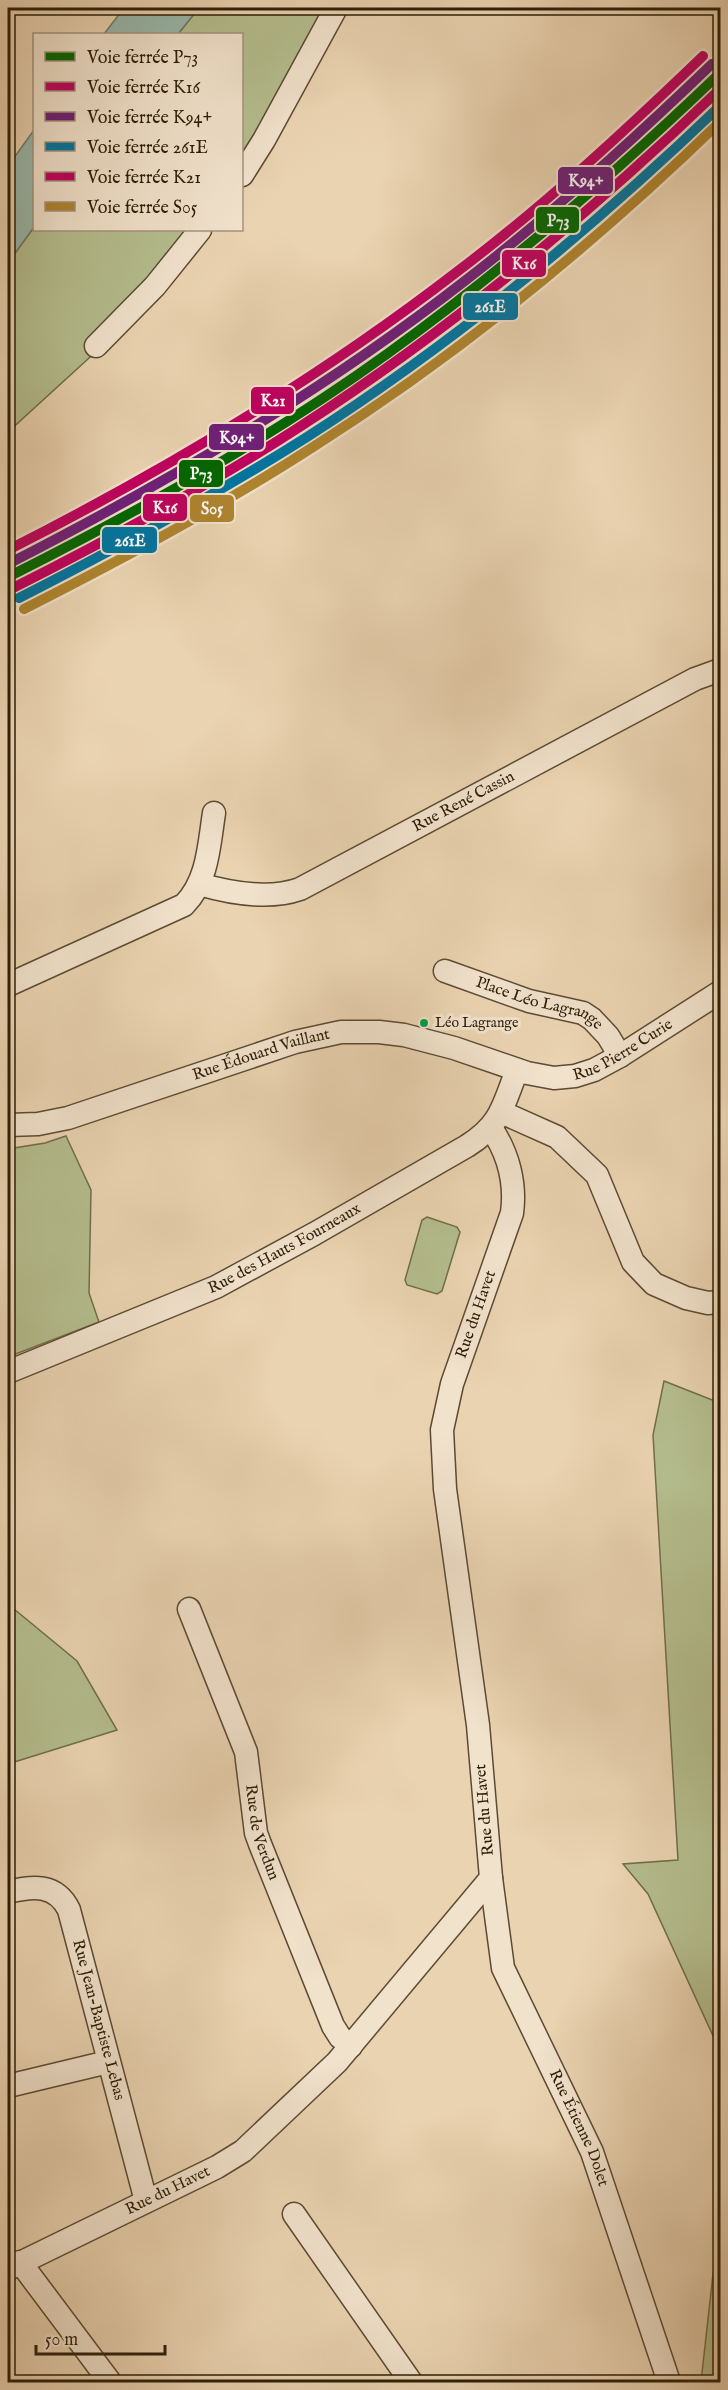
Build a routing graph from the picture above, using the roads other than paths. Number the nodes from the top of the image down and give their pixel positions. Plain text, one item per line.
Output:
1 (336, 8) edge
2 (243, 173) edge
3 (199, 231) edge
4 (96, 346) dead end
5 (720, 670) edge
6 (214, 813) dead end
7 (199, 884) junction
8 (445, 970) dead end
9 (8, 985) edge
10 (720, 992) edge
11 (620, 1056) junction
12 (517, 1070) junction
13 (496, 1120) junction
14 (8, 1125) edge
15 (720, 1302) edge
16 (8, 1372) edge
17 (189, 1609) dead end
18 (491, 1878) junction
19 (8, 1892) edge
20 (351, 2046) junction
21 (108, 2062) junction
22 (8, 2086) edge
23 (146, 2201) junction
24 (294, 2214) dead end
25 (14, 2266) edge
26 (110, 2382) edge
27 (411, 2382) edge
28 (669, 2382) edge

1 - 2 street
3 - 4 street
5 - 7 street, Rue René Cassin
6 - 7 street
7 - 9 street
8 - 11 street, Place Léo Lagrange
10 - 11 street, Rue Pierre Curie
11 - 12 street, Rue Pierre Curie
12 - 13 street
12 - 14 street, Rue Édouard Vaillant
13 - 15 street
13 - 16 street, Rue des Hauts Fourneaux
13 - 18 street, Rue du Havet
17 - 20 street, Rue de Verdun
18 - 20 street, Rue du Havet
18 - 28 street, Rue Étienne Dolet
19 - 21 street, Rue Jean-Baptiste Lebas
20 - 23 street, Rue du Havet
21 - 22 street
21 - 23 street, Rue Jean-Baptiste Lebas
23 - 25 street, Rue du Havet
24 - 27 street
25 - 26 street

